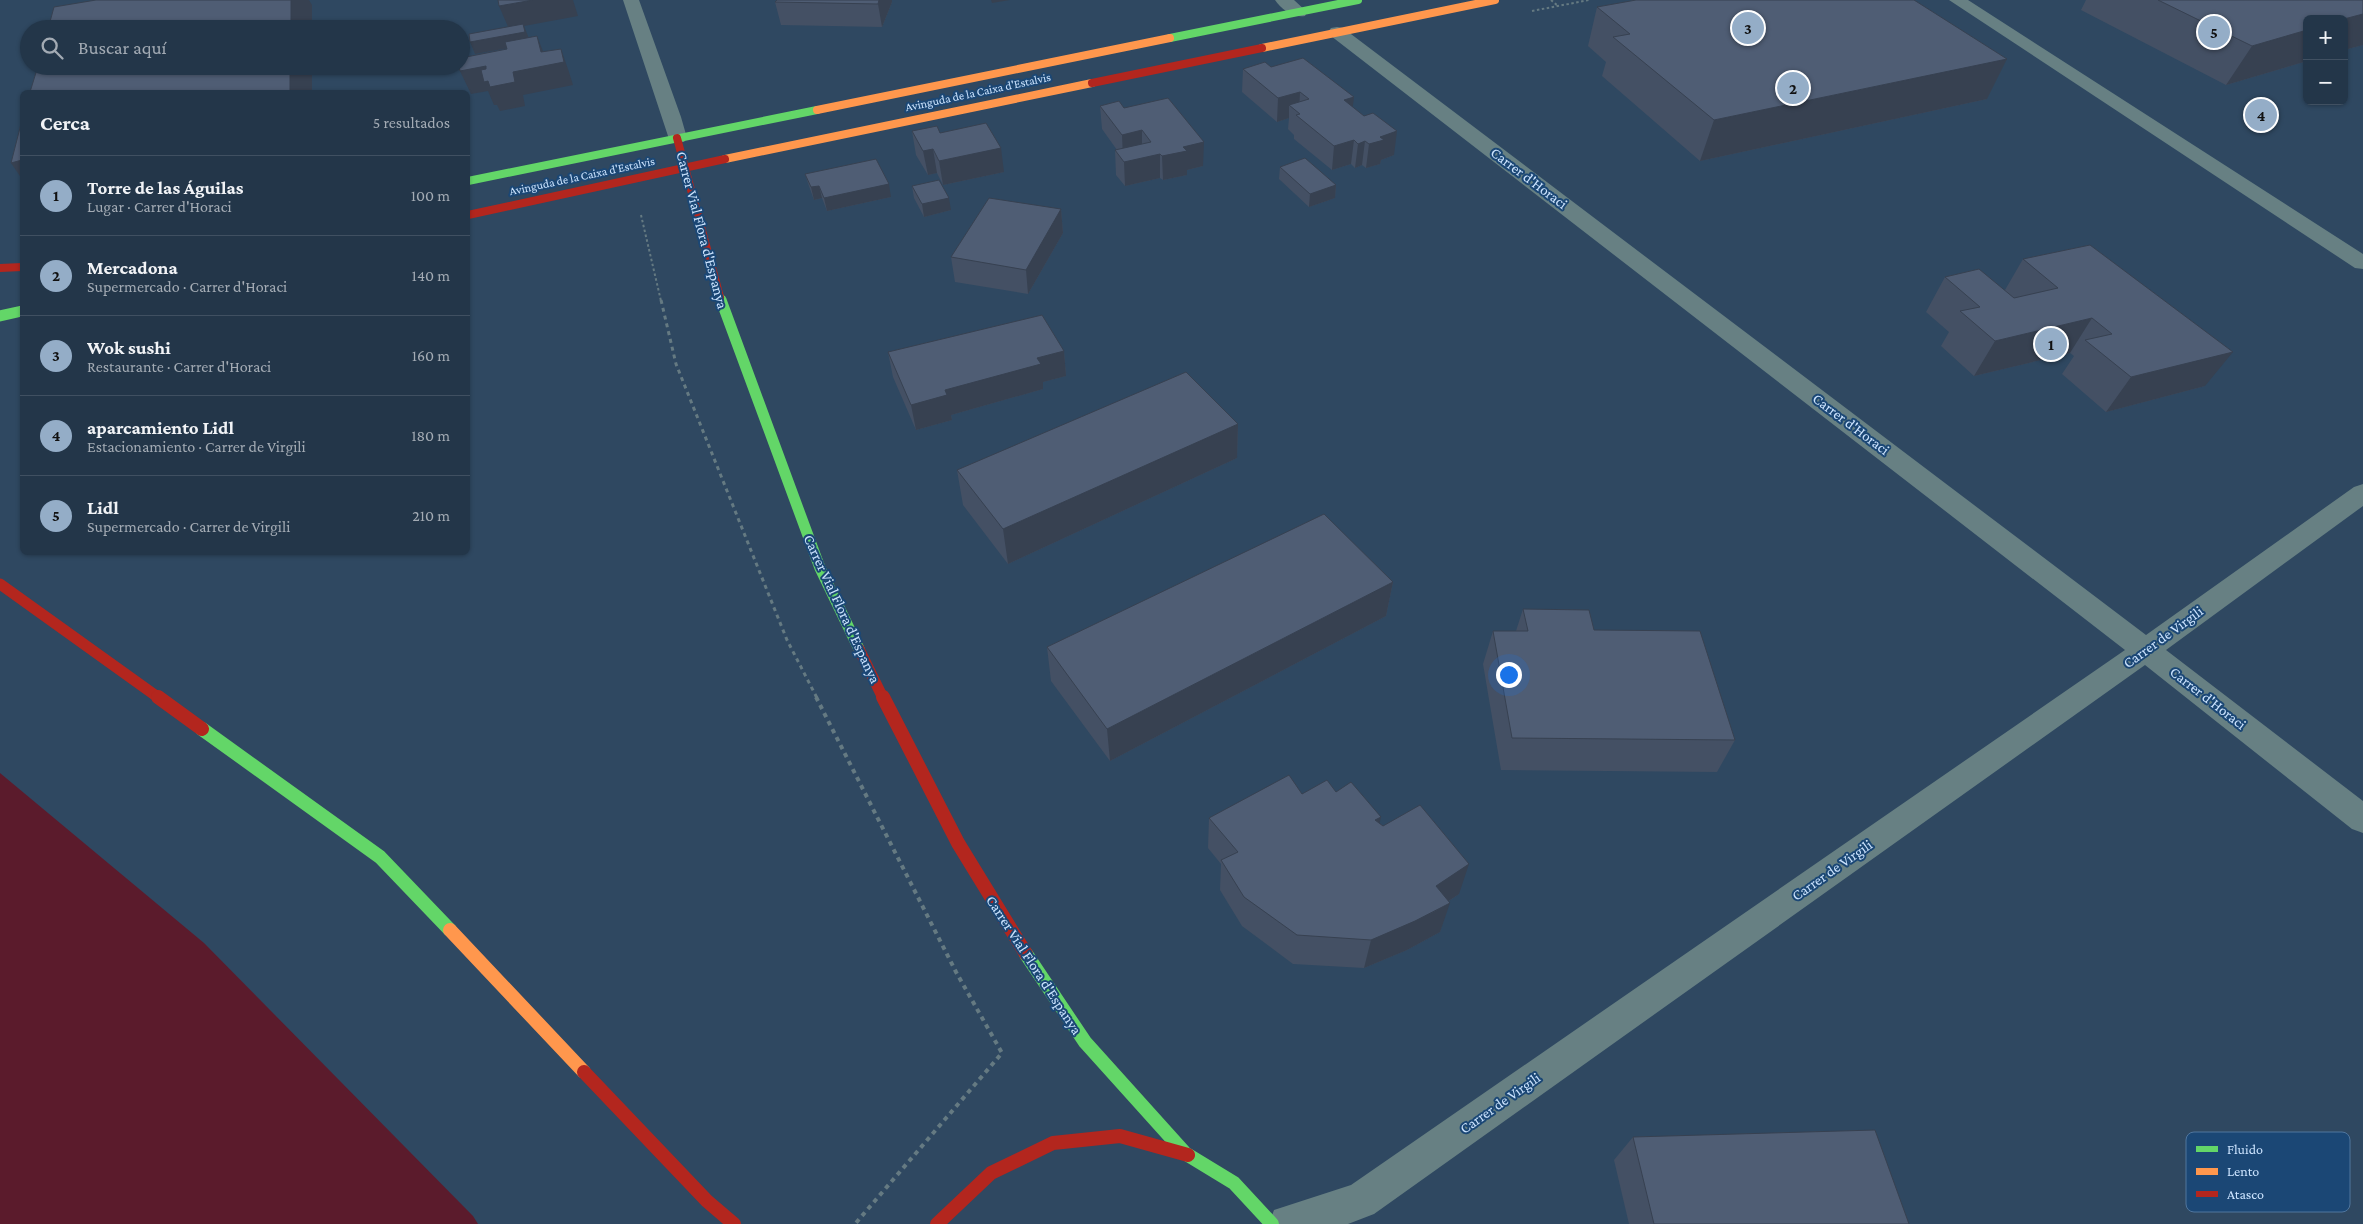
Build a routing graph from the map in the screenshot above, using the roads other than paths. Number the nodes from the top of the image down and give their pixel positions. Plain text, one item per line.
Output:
1 (631, 0) edge
2 (1283, 0) edge
3 (1358, 0) edge
4 (1495, 0) edge
5 (1957, 0) edge
6 (1299, 12) junction
7 (1337, 32) junction
8 (677, 138) junction
9 (684, 167) junction
10 (470, 181) edge
11 (470, 215) edge
12 (2363, 263) edge
13 (20, 267) edge
14 (0, 268) edge
15 (20, 311) edge
16 (0, 316) edge
17 (2363, 493) edge
18 (0, 584) edge
19 (2146, 650) junction
20 (2363, 819) edge
21 (1184, 1152) junction
22 (734, 1224) edge
23 (937, 1224) edge
24 (1272, 1224) edge
25 (1288, 1224) edge

1 - 8 street, Carrer Vial Flora d'Espanya
2 - 6 street
3 - 6 main road, Avinguda de la Caixa d'Estalvis
4 - 7 main road, Avinguda de la Caixa d'Estalvis
5 - 12 street
6 - 8 main road, Avinguda de la Caixa d'Estalvis
7 - 9 main road, Avinguda de la Caixa d'Estalvis
7 - 19 street, Carrer d'Horaci
8 - 9 main road, Carrer Vial Flora d'Espanya
8 - 10 main road, Avinguda de la Caixa d'Estalvis
9 - 11 main road, Avinguda de la Caixa d'Estalvis
9 - 21 main road, Carrer Vial Flora d'Espanya
13 - 14 main road
15 - 16 main road
17 - 19 street, Carrer de Virgili
18 - 22 main road
19 - 20 street, Carrer d'Horaci
19 - 25 street, Carrer de Virgili
21 - 23 main road
21 - 24 main road

